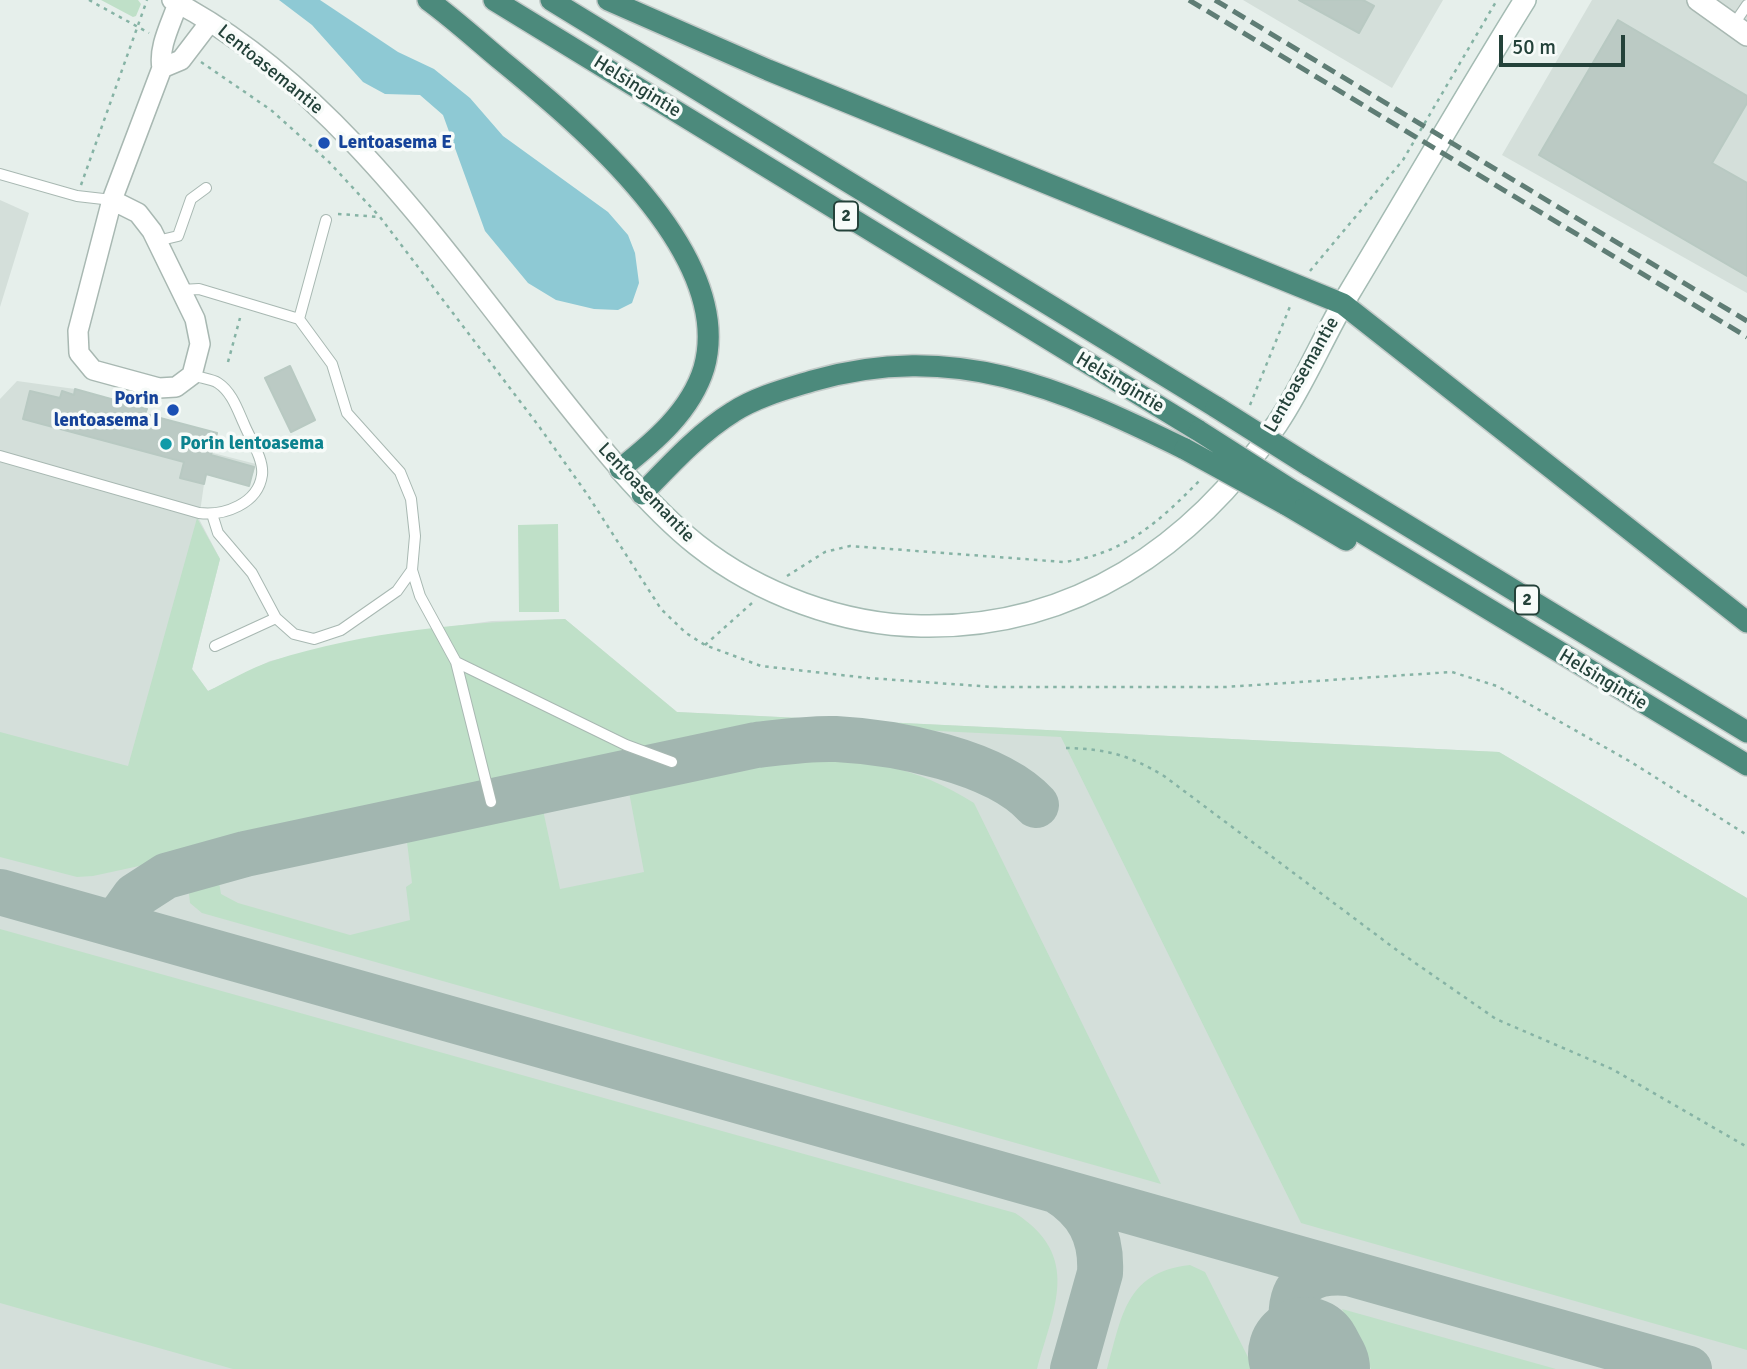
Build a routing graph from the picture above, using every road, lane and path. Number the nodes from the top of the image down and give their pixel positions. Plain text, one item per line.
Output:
1 (89, 0) edge
2 (147, 0) edge
3 (428, 0) edge
4 (494, 0) edge
5 (551, 0) edge
6 (608, 0) edge
7 (1497, 0) edge
8 (1525, 0) edge
9 (1698, 0) edge
10 (175, 2) edge
11 (1744, 17) edge
12 (211, 22) junction
13 (137, 27) junction
14 (165, 41) junction
15 (186, 54) junction
16 (162, 68) junction
17 (1403, 160) dead end
18 (0, 174) edge
19 (206, 188) dead end
20 (77, 196) junction
21 (113, 200) junction
22 (380, 217) junction
23 (326, 220) joint
24 (157, 241) junction
25 (181, 290) junction
26 (1343, 304) junction
27 (240, 318) dead end
28 (299, 319) junction
29 (228, 362) dead end
30 (192, 375) junction
31 (0, 456) edge
32 (620, 469) junction
33 (642, 494) junction
34 (1289, 498) junction
35 (212, 514) junction
36 (412, 570) junction
37 (758, 598) dead end
38 (276, 618) junction
39 (1747, 622) edge
40 (705, 645) junction
41 (215, 646) dead end
42 (456, 662) junction
43 (1747, 732) edge
44 (1066, 748) dead end
45 (672, 762) dead end
46 (1747, 765) edge
47 (491, 802) dead end
48 (1747, 835) edge
49 (1747, 1147) edge

1 - 13 path
2 - 13 path
3 - 32 highway
4 - 34 highway, Helsingintie / 2, bridge
5 - 43 highway, Helsingintie / 2, bridge
6 - 26 highway
7 - 17 path
8 - 26 main road, Lentoasemantie
9 - 11 main road
10 - 12 street, Lentoasemantie
10 - 14 street
12 - 15 street
12 - 32 street, Lentoasemantie
13 - 14 path
13 - 20 path
14 - 16 street
15 - 16 street
15 - 22 path
16 - 21 street
18 - 20 lane
19 - 24 lane
20 - 21 lane
21 - 24 street
21 - 30 street
22 - 23 path
22 - 40 path
23 - 28 lane
24 - 25 street
25 - 28 lane
25 - 30 street
26 - 33 main road, Lentoasemantie
26 - 39 highway
27 - 29 path
28 - 36 lane
30 - 35 lane
31 - 35 lane
32 - 33 main road, Lentoasemantie
33 - 34 highway, bridge
34 - 46 highway, Helsingintie / 2
35 - 38 lane
36 - 38 lane
36 - 42 lane
37 - 40 path
38 - 41 lane
40 - 48 path
42 - 45 lane
42 - 47 lane
44 - 49 path

